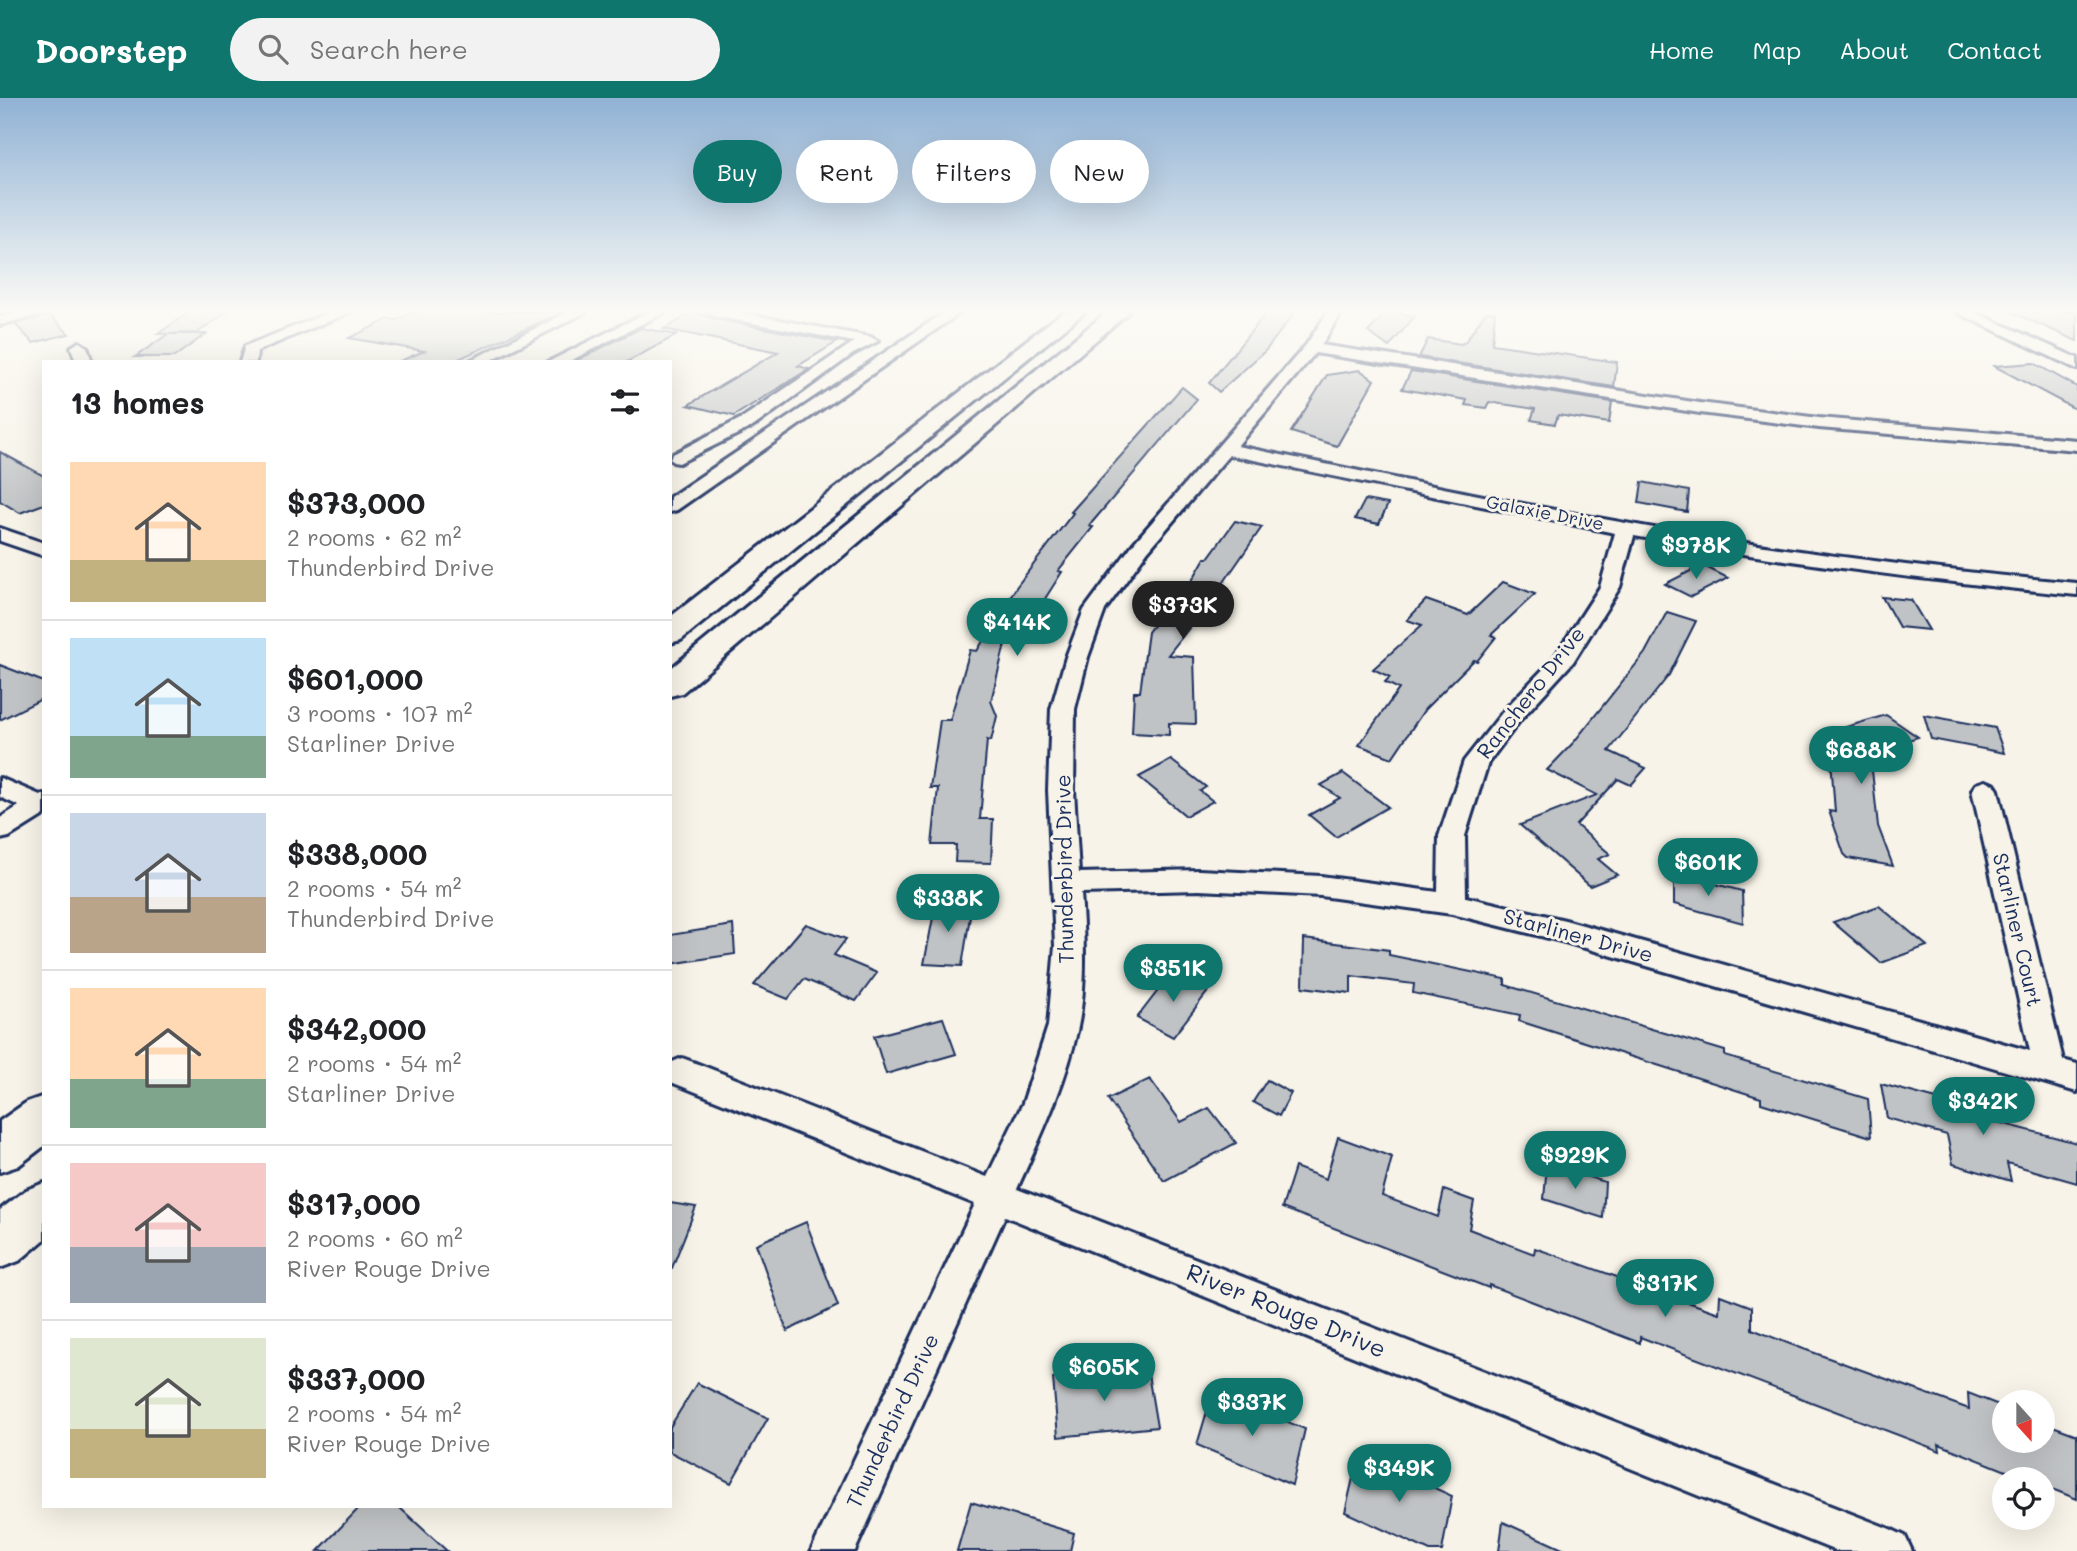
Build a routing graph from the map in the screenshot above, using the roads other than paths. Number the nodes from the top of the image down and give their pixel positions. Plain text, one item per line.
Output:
1 (807, 380) edge
2 (855, 380) edge
3 (989, 380) edge
4 (1038, 380) edge
5 (1283, 380) edge
6 (1517, 380) edge
7 (2077, 445) edge
8 (1223, 448) junction
9 (674, 457) edge
10 (722, 471) junction
11 (672, 505) edge
12 (1626, 529) junction
13 (0, 534) edge
14 (42, 549) edge
15 (2077, 589) edge
16 (672, 630) edge
17 (672, 684) edge
18 (0, 786) edge
19 (1985, 790) dead end
20 (42, 805) edge
21 (0, 830) edge
22 (1065, 883) junction
23 (1452, 904) junction
24 (681, 1072) dead end
25 (2063, 1075) edge
26 (42, 1118) edge
27 (0, 1150) edge
28 (996, 1196) junction
29 (42, 1209) edge
30 (0, 1243) edge
31 (833, 1551) edge
32 (1890, 1551) edge

1 - 9 street
2 - 10 street
3 - 16 highway
4 - 17 highway
5 - 8 street, Thunderbird Drive
6 - 7 street
8 - 12 street, Galaxie Drive
8 - 22 street, Thunderbird Drive
9 - 10 street
10 - 11 street
12 - 15 street, Galaxie Drive
12 - 23 street, Ranchero Drive
13 - 14 street
18 - 20 street
19 - 25 street, Starliner Court
20 - 21 street
22 - 23 street, Starliner Drive
22 - 28 street, Thunderbird Drive
23 - 25 street, Starliner Drive
24 - 28 street, River Rouge Drive
26 - 27 highway
28 - 31 street, Thunderbird Drive
28 - 32 street, River Rouge Drive
29 - 30 highway

